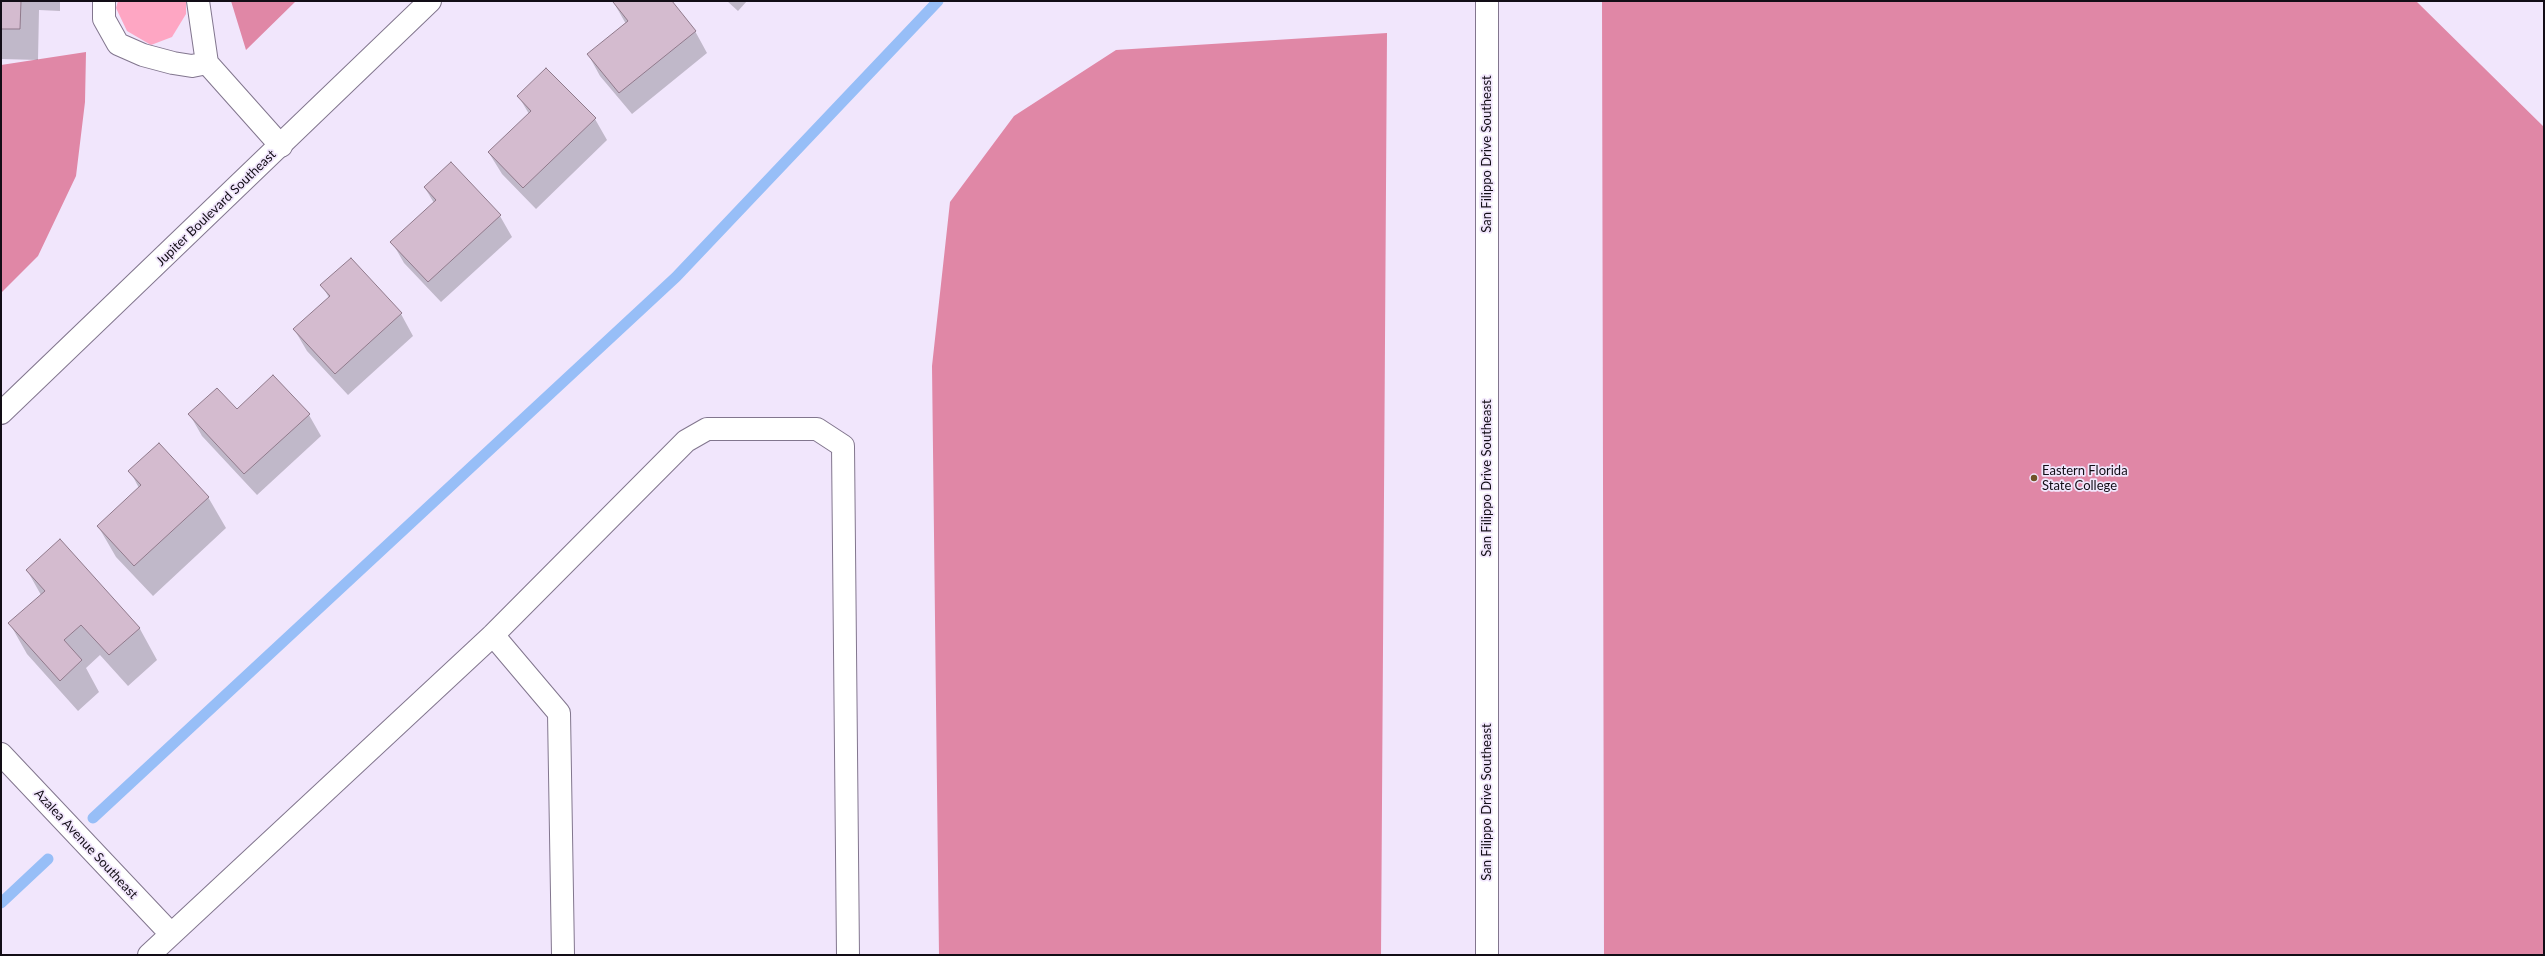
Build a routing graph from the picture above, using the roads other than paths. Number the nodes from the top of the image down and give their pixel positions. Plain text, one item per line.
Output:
1 (104, 1) edge
2 (198, 1) edge
3 (430, 1) edge
4 (1487, 1) edge
5 (207, 63) junction
6 (281, 146) junction
7 (1, 413) edge
8 (493, 635) junction
9 (1, 754) edge
10 (171, 934) junction
11 (150, 955) edge
12 (562, 955) edge
13 (848, 955) edge
14 (1487, 955) edge

1 - 5 street
2 - 5 street
3 - 6 street, Jupiter Boulevard Southeast
4 - 14 street, San Filippo Drive Southeast
5 - 6 street
6 - 7 street, Jupiter Boulevard Southeast
8 - 10 street
8 - 12 street
8 - 13 street
9 - 10 street, Azalea Avenue Southeast
10 - 11 street

